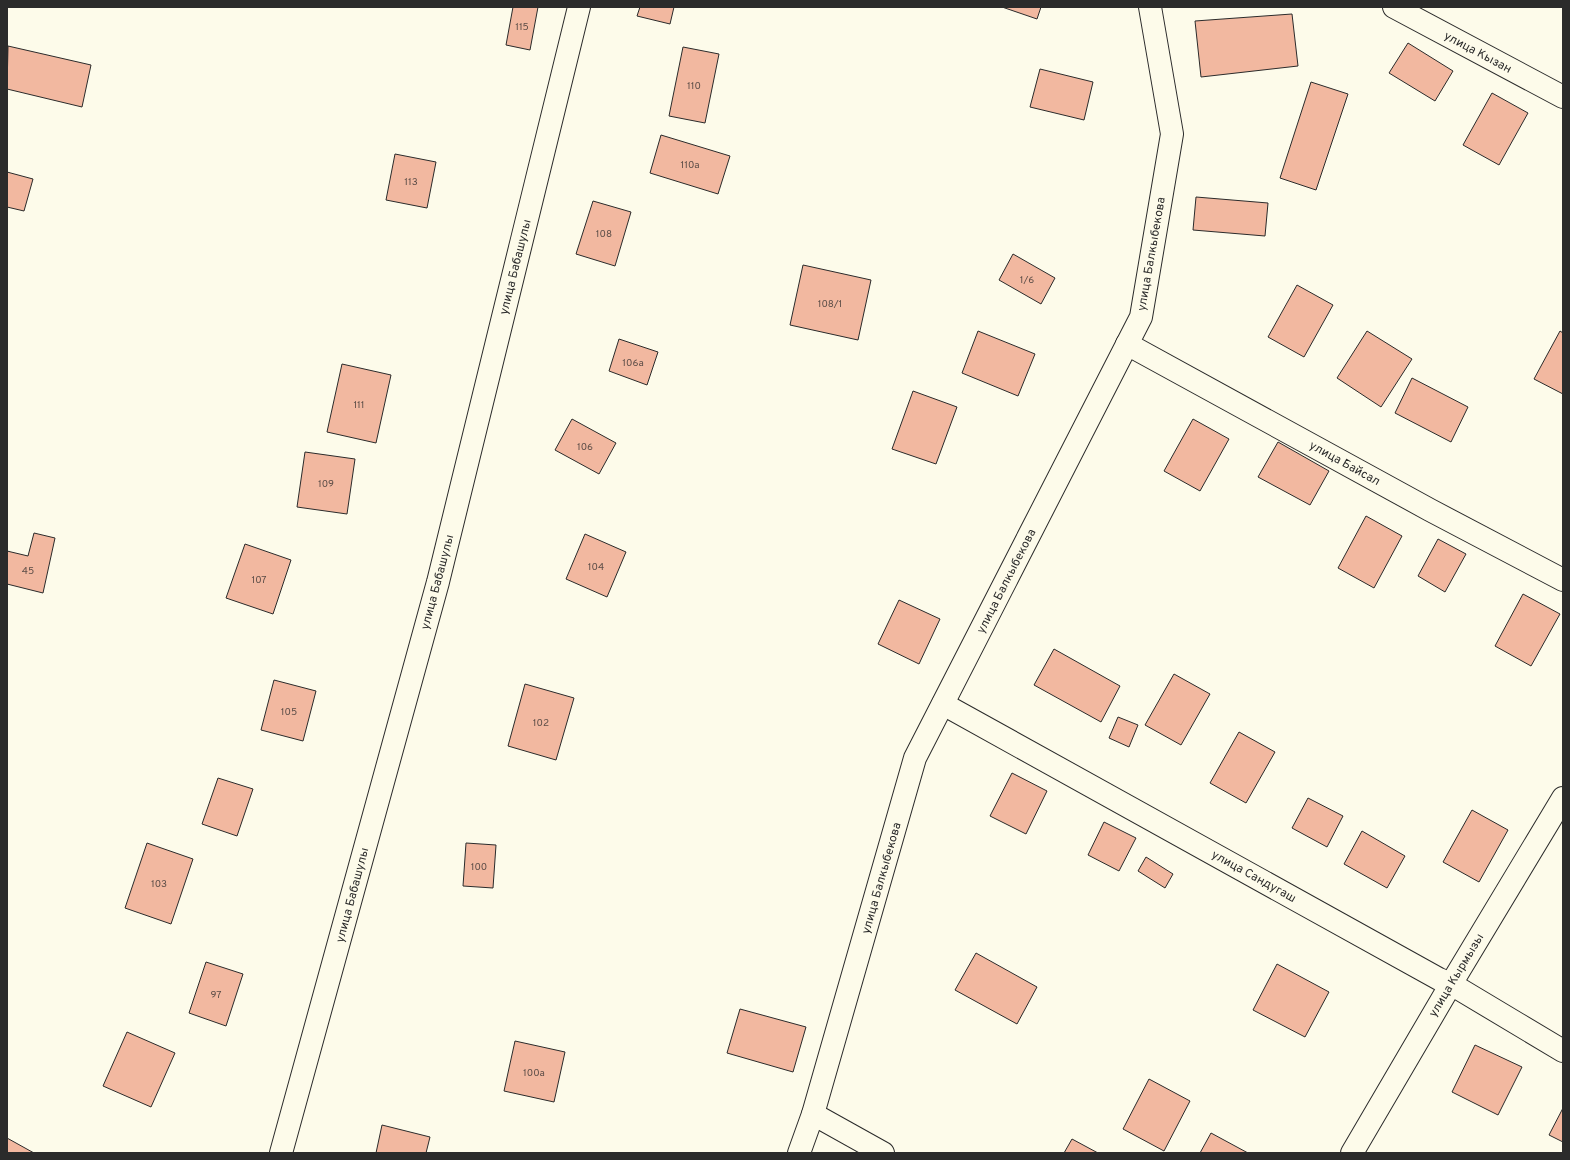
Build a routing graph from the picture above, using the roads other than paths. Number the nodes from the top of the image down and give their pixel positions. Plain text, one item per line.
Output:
1 (579, 7) edge
2 (1150, 7) edge
3 (1394, 7) edge
4 (1563, 97) edge
5 (1127, 344) junction
6 (1563, 580) edge
7 (943, 704) junction
8 (1563, 798) edge
9 (1451, 984) junction
10 (1563, 1051) edge
11 (813, 1114) junction
12 (281, 1153) edge
13 (799, 1153) edge
14 (883, 1153) edge
15 (1352, 1153) edge

1 - 12 street, улица Бабашулы
2 - 5 street, улица Балкыбекова
3 - 4 street, улица Кызан
5 - 6 street, улица Байсал
5 - 7 street, улица Балкыбекова
7 - 9 street, улица Сандугаш
7 - 11 street, улица Балкыбекова
8 - 9 street, улица Кырмызы
9 - 10 street, улица Сандугаш
9 - 15 street, улица Кырмызы
11 - 13 street, улица Балкыбекова
11 - 14 street

